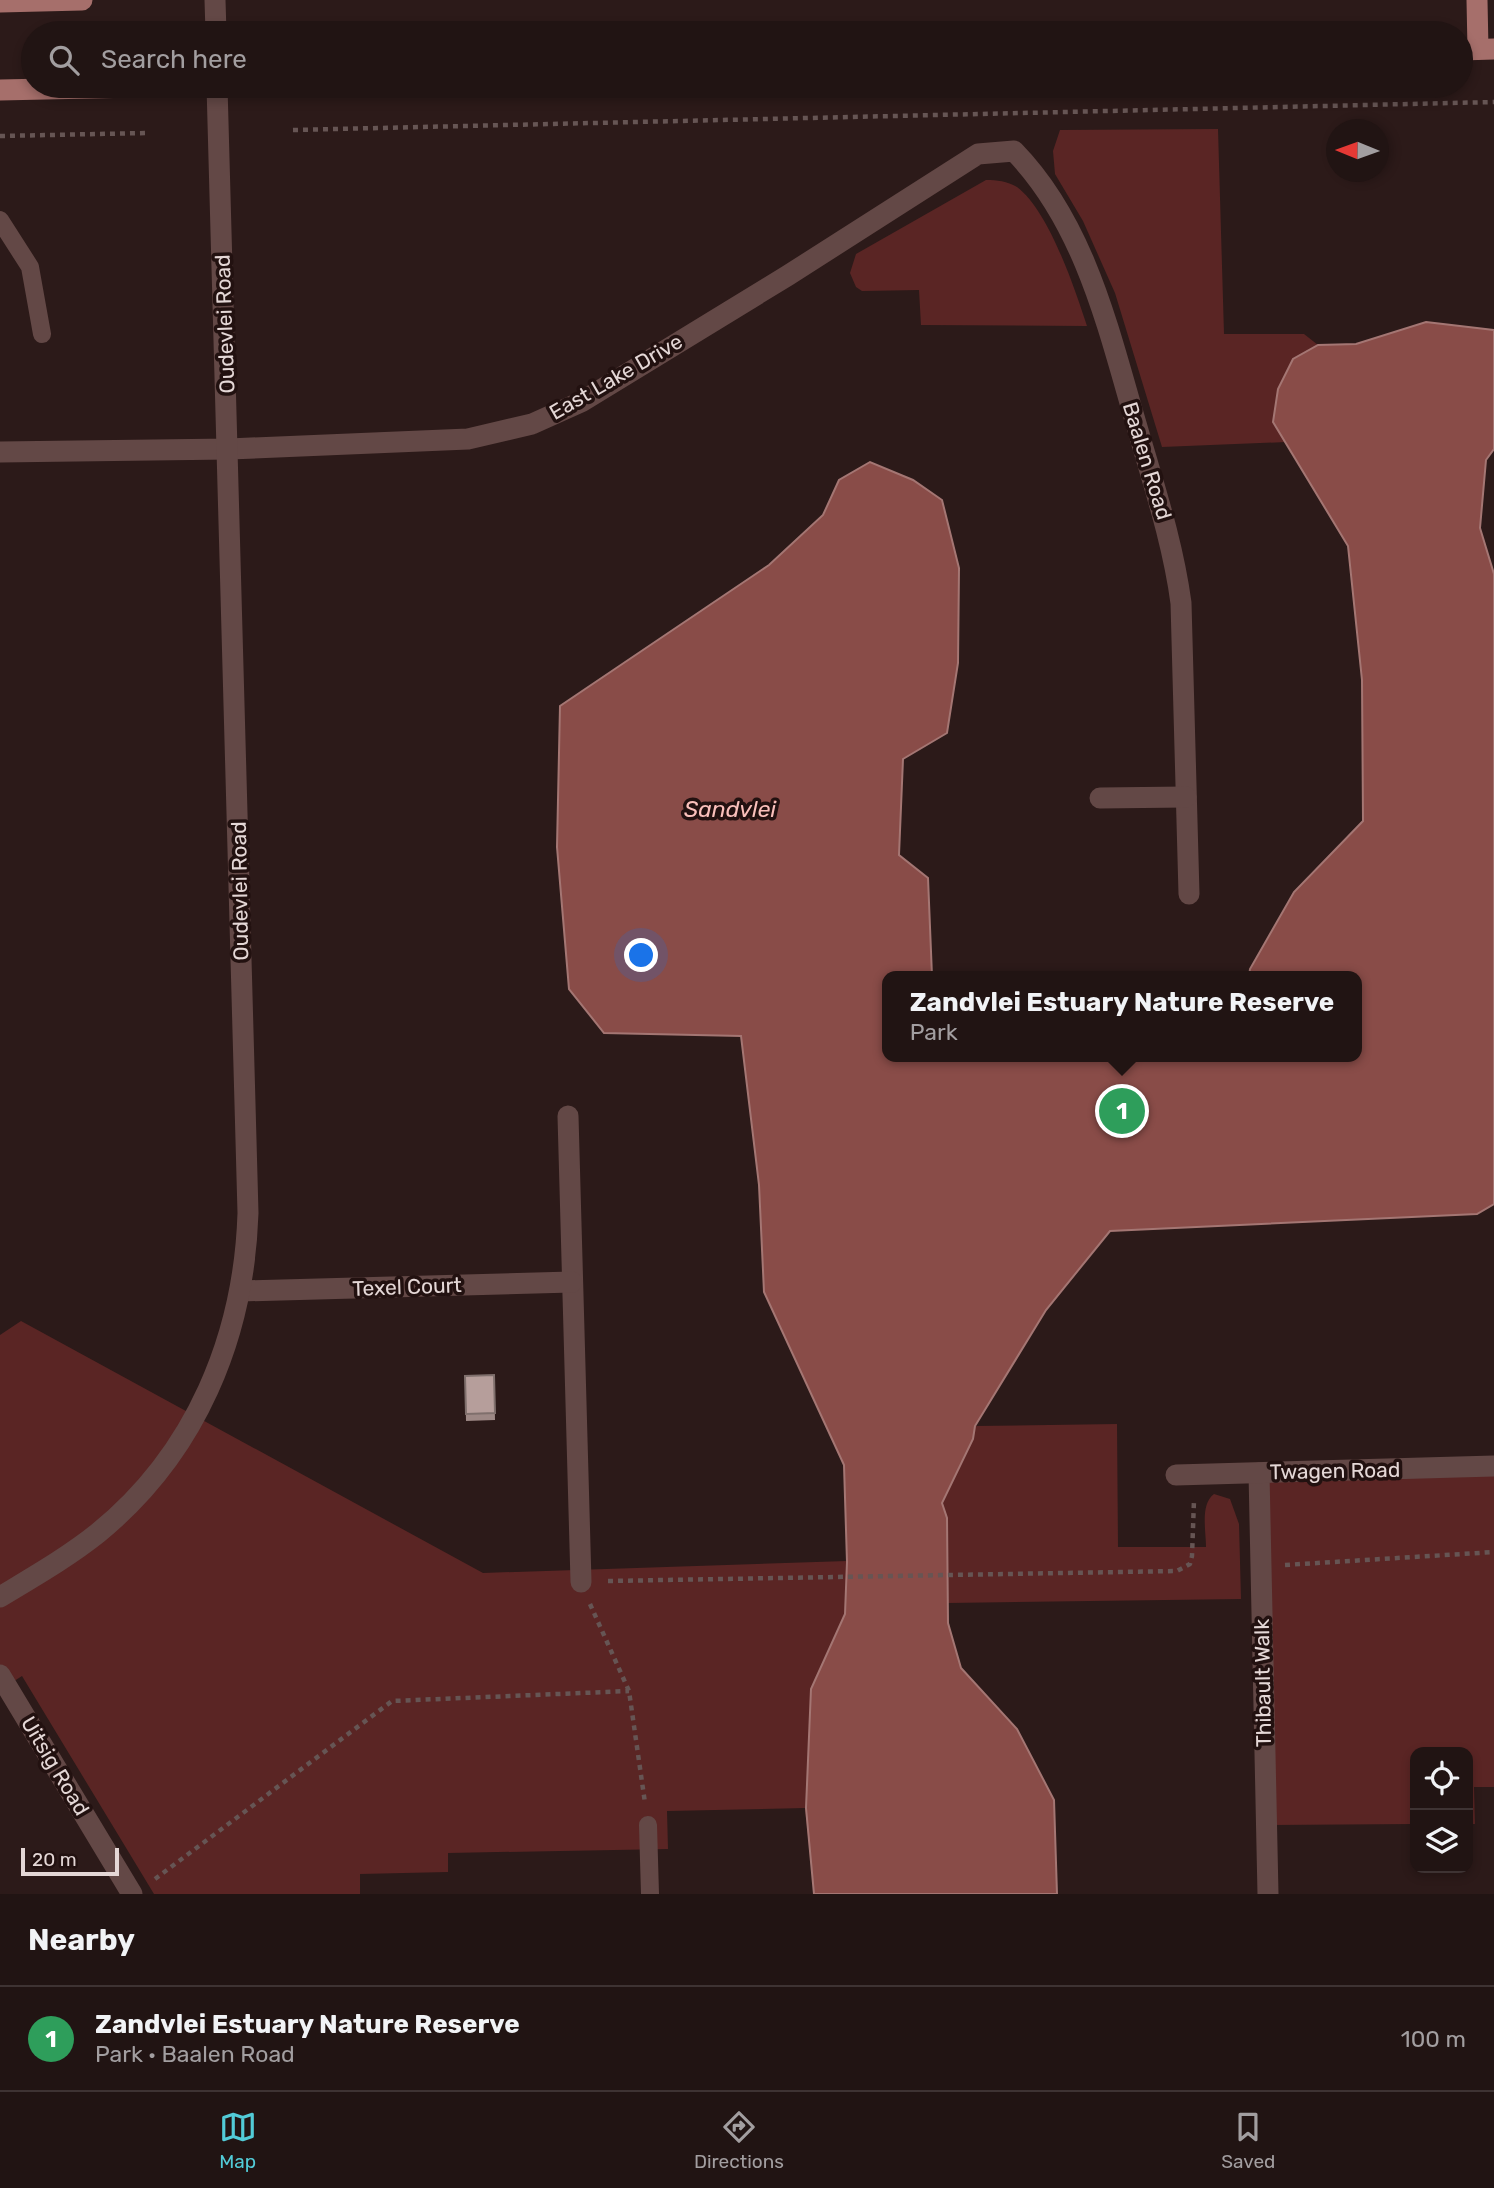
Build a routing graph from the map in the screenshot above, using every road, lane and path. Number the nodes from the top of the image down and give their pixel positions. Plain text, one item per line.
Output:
1 (82, 0) edge
2 (215, 0) edge
3 (1477, 0) edge
4 (0, 2) edge
5 (216, 21) edge
6 (1478, 49) edge
7 (0, 90) edge
8 (21, 90) edge
9 (217, 98) edge
10 (1494, 102) edge
11 (293, 130) dead end
12 (146, 133) dead end
13 (0, 136) edge
14 (1014, 151) joint
15 (0, 220) edge
16 (42, 334) dead end
17 (229, 449) junction
18 (0, 452) edge
19 (1186, 797) junction
20 (1100, 798) dead end
21 (1189, 894) dead end
22 (568, 1116) dead end
23 (572, 1282) junction
24 (242, 1291) junction
25 (1494, 1466) edge
26 (1259, 1473) junction
27 (1185, 1475) joint
28 (1494, 1552) edge
29 (1261, 1566) junction
30 (581, 1582) junction
31 (0, 1597) edge
32 (0, 1675) edge
33 (629, 1692) junction
34 (648, 1825) joint
35 (139, 1890) edge
36 (649, 1894) edge
37 (1268, 1894) edge

1 - 4 main road
2 - 5 street
3 - 6 main road
7 - 8 main road
9 - 17 street, Oudevlei Road
10 - 11 path
12 - 13 path
14 - 17 street, East Lake Drive
14 - 19 street, Baalen Road
15 - 16 lane
17 - 18 street, East Lake Drive
17 - 24 street, Oudevlei Road
19 - 20 street
19 - 21 street, Baalen Road
22 - 23 street
23 - 24 street, Texel Court
23 - 30 street
24 - 31 street, Oudevlei Road
25 - 26 street, Twagen Road
26 - 27 street, Twagen Road
26 - 29 street, Thibault Walk
27 - 30 path
28 - 29 path
29 - 37 street, Thibault Walk
30 - 33 path
32 - 35 street, Uitsig Road
33 - 34 path
33 - 35 path
34 - 36 lane

